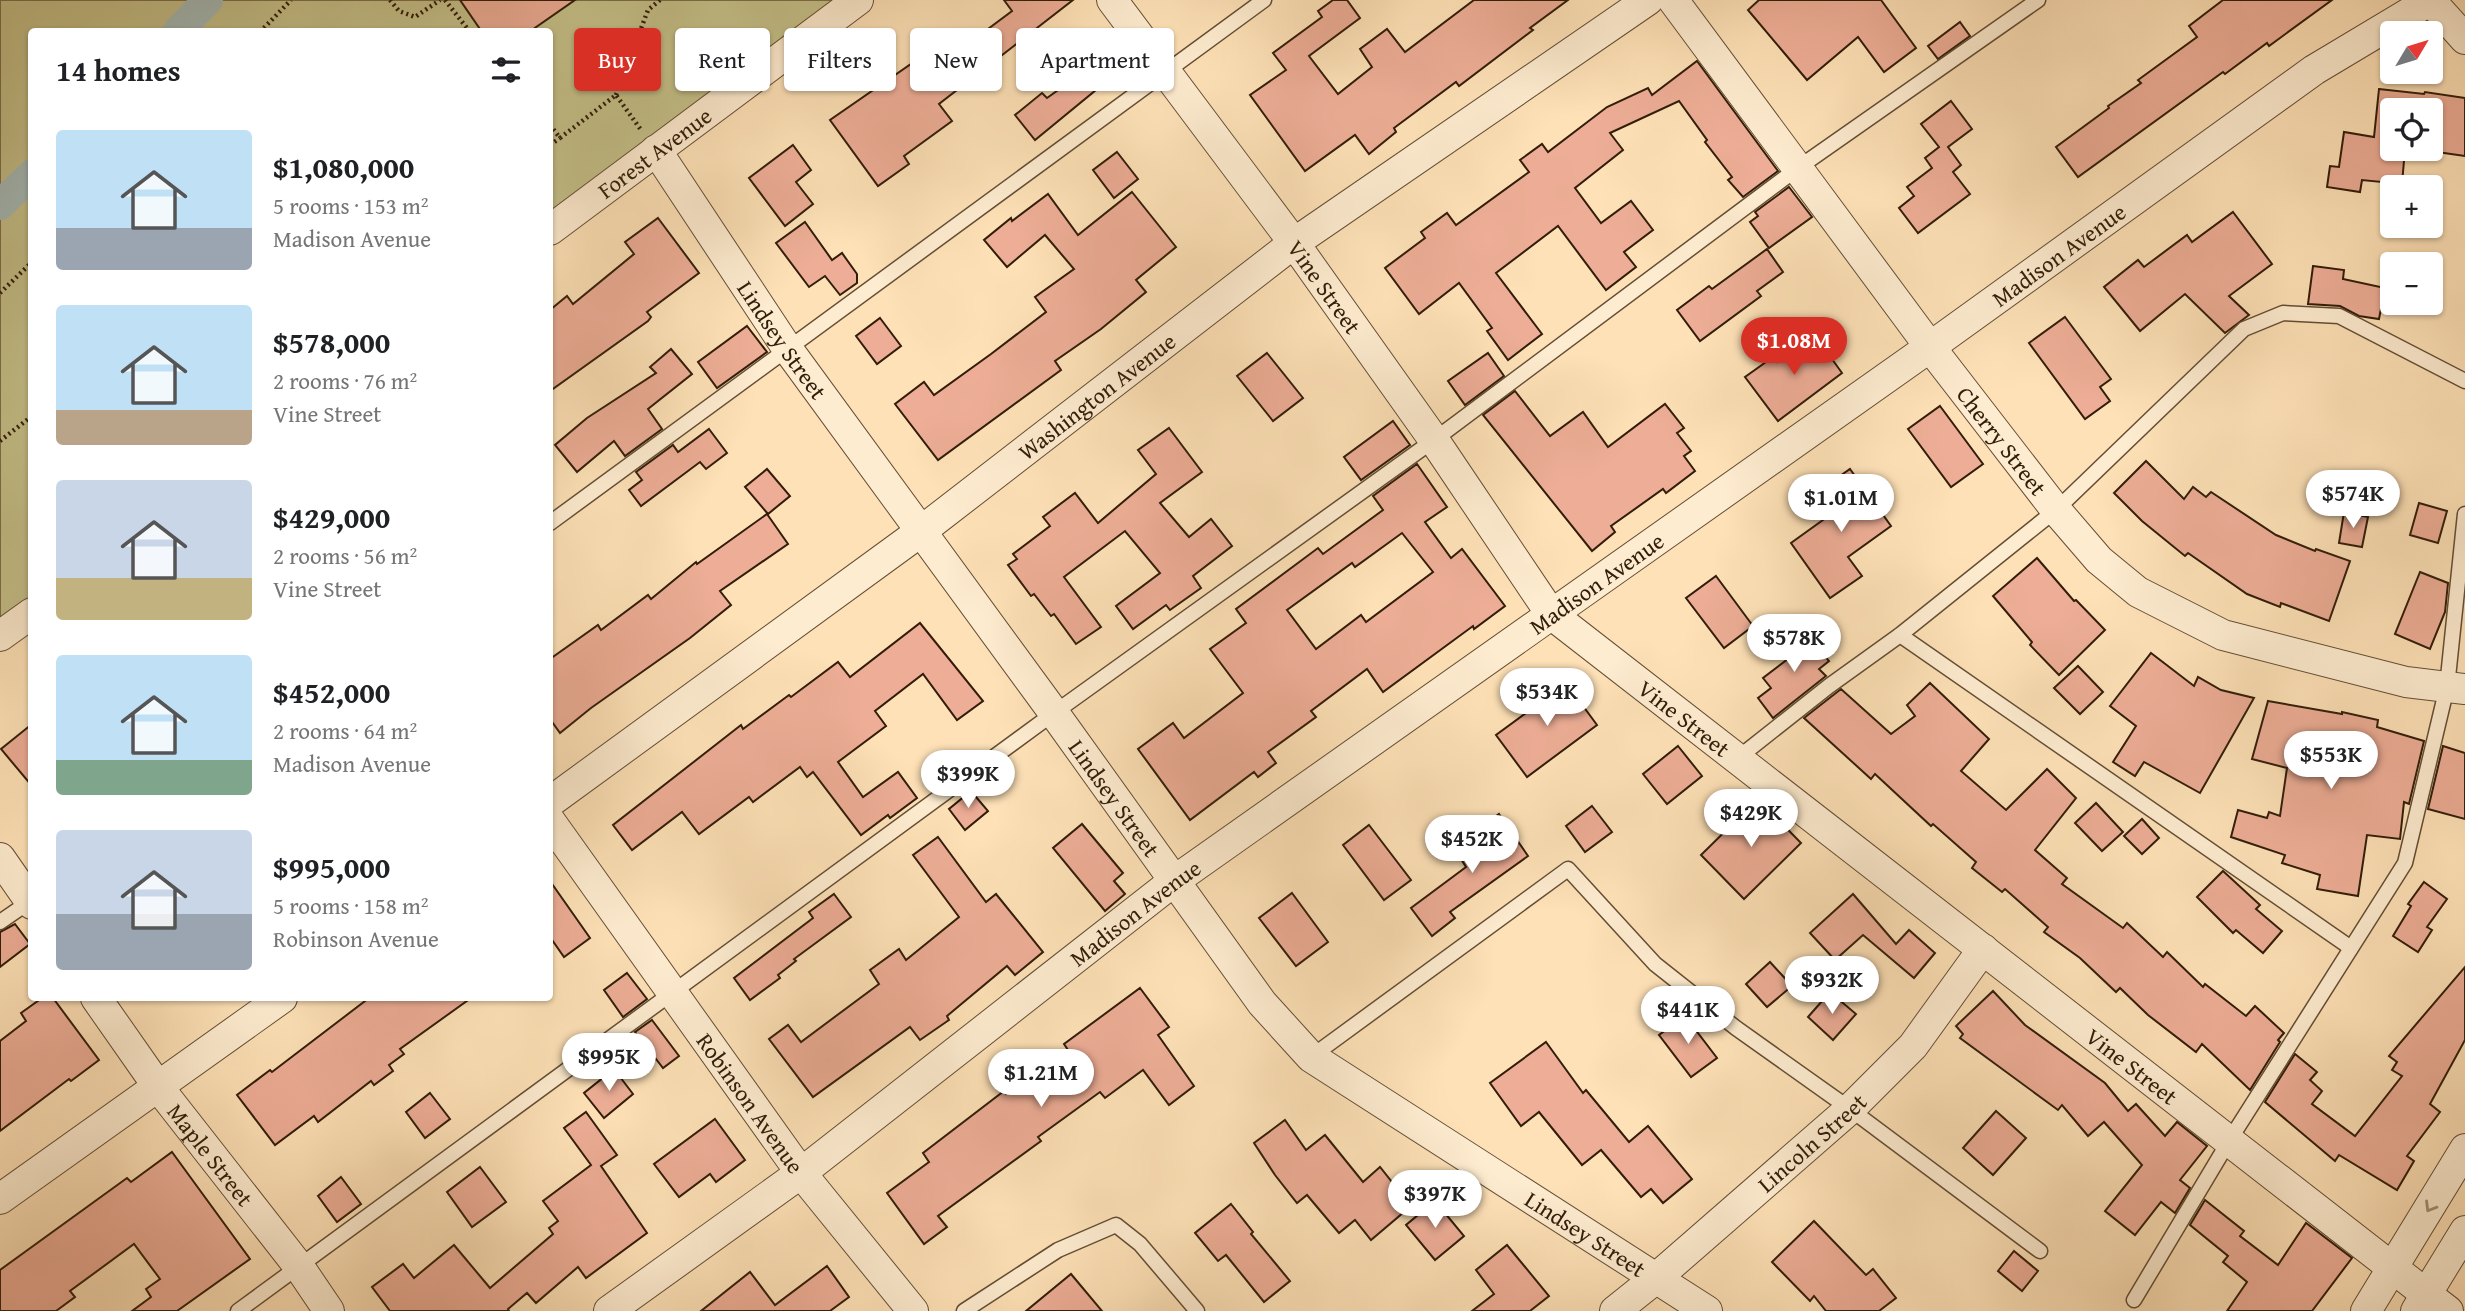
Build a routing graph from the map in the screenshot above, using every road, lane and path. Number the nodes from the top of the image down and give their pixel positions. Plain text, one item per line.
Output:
1 (291, 0) edge
2 (390, 0) edge
3 (440, 0) edge
4 (445, 0) edge
5 (660, 0) edge
6 (858, 0) edge
7 (1112, 0) edge
8 (1264, 0) edge
9 (1648, 0) edge
10 (1673, 0) edge
11 (2038, 0) edge
12 (2430, 0) edge
13 (264, 28) edge
14 (467, 28) edge
15 (1133, 28) edge
16 (2465, 39) edge
17 (1174, 65) edge
18 (1174, 82) edge
19 (1139, 91) edge
20 (616, 95) junction
21 (553, 129) edge
22 (560, 138) junction
23 (553, 143) edge
24 (656, 150) junction
25 (1798, 168) junction
26 (553, 228) edge
27 (1294, 243) junction
28 (28, 265) edge
29 (0, 293) edge
30 (1930, 347) junction
31 (787, 348) junction
32 (2465, 381) edge
33 (28, 419) edge
34 (1434, 440) junction
35 (0, 441) edge
36 (2056, 510) junction
37 (2465, 514) edge
38 (553, 521) edge
39 (920, 532) junction
40 (1551, 614) junction
41 (28, 616) edge
42 (1900, 635) junction
43 (0, 636) edge
44 (2456, 688) edge
45 (1054, 713) junction
46 (1738, 758) junction
47 (553, 800) edge
48 (553, 825) edge
49 (0, 858) edge
50 (1174, 881) junction
51 (28, 898) edge
52 (28, 904) edge
53 (0, 922) edge
54 (2351, 948) junction
55 (1983, 949) junction
56 (673, 993) junction
57 (98, 1001) edge
58 (278, 1001) edge
59 (1311, 1057) junction
60 (159, 1087) junction
61 (1850, 1109) junction
62 (2229, 1141) junction
63 (2465, 1149) edge
64 (801, 1173) junction
65 (0, 1199) edge
66 (2465, 1231) edge
67 (2040, 1251) dead end
68 (300, 1268) junction
69 (2392, 1268) junction
70 (1655, 1279) junction
71 (2134, 1300) dead end
72 (2430, 1306) edge
73 (239, 1311) edge
74 (329, 1311) edge
75 (609, 1311) edge
76 (913, 1311) edge
77 (964, 1311) edge
78 (1197, 1311) edge
79 (1615, 1311) edge
80 (1707, 1311) edge
81 (2366, 1311) edge

1 - 13 path
2 - 3 path
4 - 14 path
5 - 20 path
6 - 24 street, Forest Avenue
7 - 15 street, Vine Street
8 - 17 lane
9 - 27 street, Washington Avenue
10 - 25 street, Cherry Street
11 - 25 lane
12 - 16 street
12 - 30 street, Madison Avenue
18 - 27 street, Vine Street
19 - 31 lane
20 - 22 path
20 - 24 path
21 - 22 path
22 - 23 path
24 - 26 street, Forest Avenue
24 - 31 street, Lindsey Street
25 - 30 street, Cherry Street
25 - 34 lane
27 - 34 street, Vine Street
27 - 39 street, Washington Avenue
28 - 29 path
30 - 36 street, Cherry Street
30 - 40 street, Madison Avenue
31 - 38 lane
31 - 39 street, Lindsey Street
32 - 36 lane
33 - 35 path
34 - 40 street, Vine Street
34 - 45 lane
36 - 42 lane
36 - 44 street, Cherry Street
37 - 44 lane
39 - 45 street, Lindsey Street
39 - 47 street, Washington Avenue
40 - 46 street, Vine Street
40 - 50 street, Madison Avenue
41 - 43 street
42 - 46 lane
42 - 54 lane
44 - 54 lane
45 - 50 street, Lindsey Street
45 - 56 lane
46 - 55 street, Vine Street
48 - 56 street, Robinson Avenue
49 - 51 street
50 - 59 street, Lindsey Street
50 - 64 street, Madison Avenue
52 - 53 lane
54 - 62 lane
55 - 61 street, Lincoln Street
55 - 62 street, Vine Street
56 - 64 street, Robinson Avenue
56 - 68 lane
57 - 60 street, Maple Street
58 - 60 street
59 - 61 lane
59 - 70 street, Lindsey Street
60 - 65 street
60 - 68 street, Maple Street
61 - 67 lane
61 - 70 street, Lincoln Street
62 - 69 street, Vine Street
62 - 71 lane
63 -> 69 street
64 - 75 street, Madison Avenue
64 - 76 street, Robinson Avenue
66 - 72 street
68 - 73 lane
68 - 74 street, Maple Street
69 - 72 street, Vine Street
69 - 81 street
70 - 79 street, Lincoln Street
70 - 80 street, Lindsey Street
77 - 78 lane

